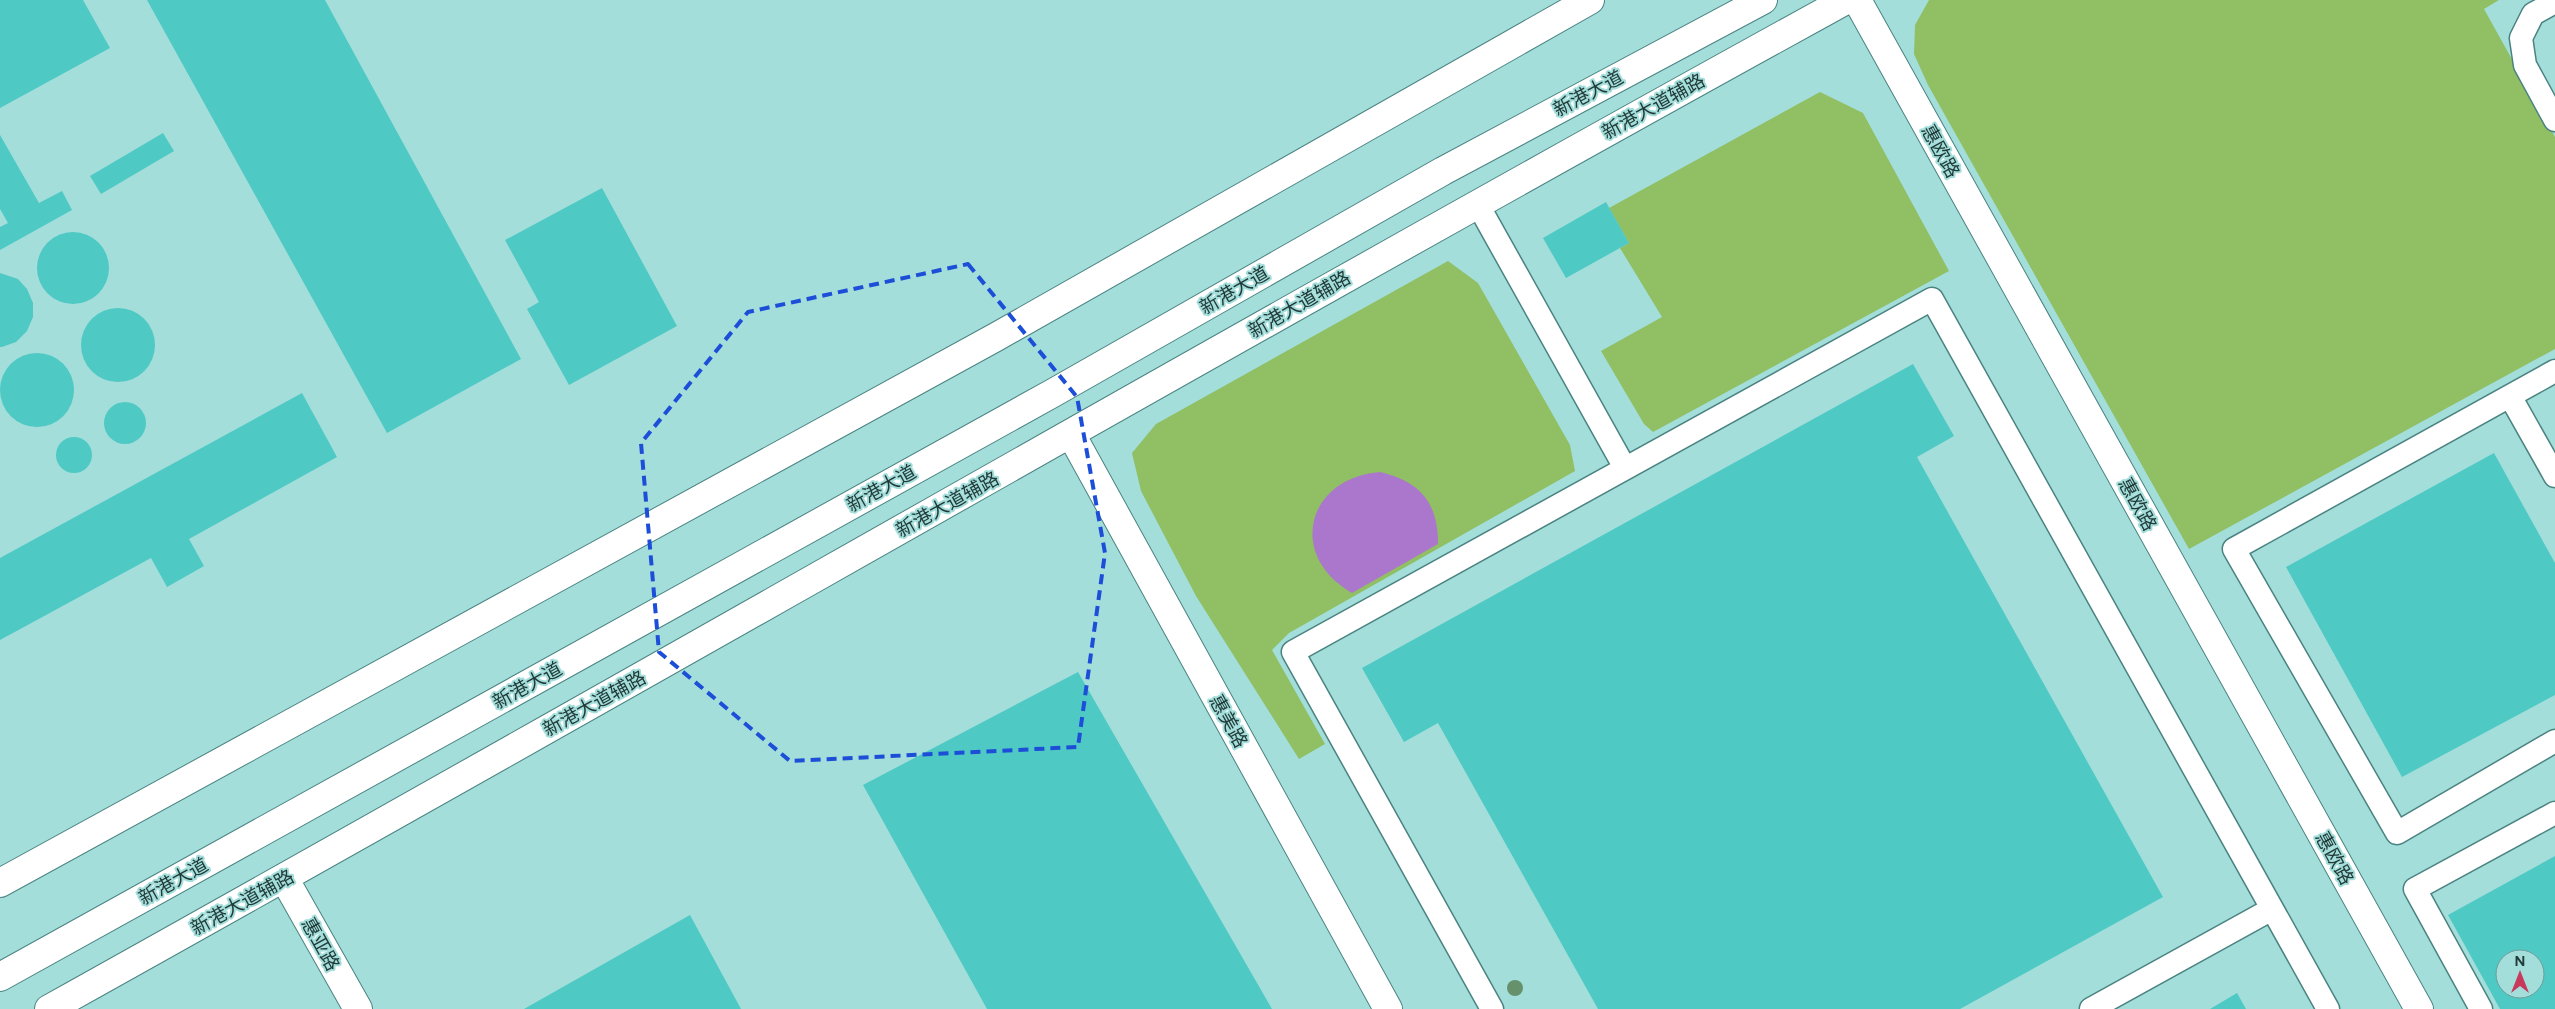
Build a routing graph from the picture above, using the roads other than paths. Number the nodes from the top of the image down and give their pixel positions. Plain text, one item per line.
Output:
1 (1590, 0) edge
2 (1763, 0) edge
3 (1846, 0) edge
4 (1857, 0) edge
5 (2555, 2) edge
6 (2555, 120) edge
7 (1477, 203) junction
8 (2555, 371) edge
9 (2510, 396) junction
10 (1070, 434) junction
11 (1625, 468) junction
12 (2555, 476) edge
13 (2555, 741) edge
14 (2555, 813) edge
15 (284, 878) junction
16 (0, 883) edge
17 (2272, 909) junction
18 (0, 977) edge
19 (49, 1009) edge
20 (358, 1009) edge
21 (1388, 1009) edge
22 (1492, 1009) edge
23 (2091, 1009) edge
24 (2328, 1009) edge
25 (2419, 1009) edge
26 (2482, 1009) edge

1 - 16 street
2 - 18 street, 新港大道
3 - 7 street, 新港大道辅路
4 - 25 street, 惠欧路
5 - 6 lane
7 - 10 street, 新港大道辅路
7 - 11 lane
8 - 9 lane
9 - 12 lane
9 - 13 lane
10 - 15 street, 新港大道辅路
10 - 21 street, 惠美路
11 - 17 lane
11 - 22 lane
14 - 26 lane
15 - 19 street, 新港大道辅路
15 - 20 street, 惠亚路
17 - 23 lane
17 - 24 lane

